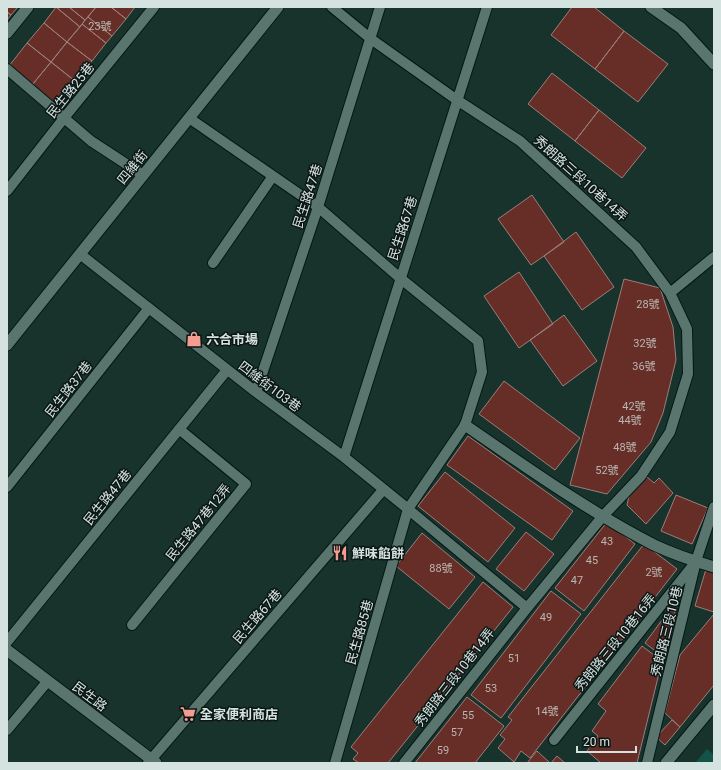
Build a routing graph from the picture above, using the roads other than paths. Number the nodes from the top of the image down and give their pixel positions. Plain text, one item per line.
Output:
1 (28, 7) edge
2 (154, 7) edge
3 (278, 7) edge
4 (332, 7) edge
5 (380, 7) edge
6 (487, 7) edge
7 (651, 7) edge
8 (7, 32) edge
9 (371, 39) junction
10 (714, 64) edge
11 (7, 69) edge
12 (457, 100) junction
13 (64, 118) junction
14 (189, 118) junction
15 (144, 175) junction
16 (273, 176) junction
17 (7, 191) edge
18 (318, 207) junction
19 (80, 254) junction
20 (714, 257) edge
21 (213, 263) dead end
22 (400, 278) junction
23 (670, 293) junction
24 (149, 308) junction
25 (7, 344) edge
26 (227, 370) junction
27 (256, 392) junction
28 (465, 425) junction
29 (179, 429) junction
30 (344, 457) junction
31 (7, 487) edge
32 (383, 490) junction
33 (714, 507) edge
34 (408, 509) junction
35 (603, 516) junction
36 (696, 561) junction
37 (714, 567) edge
38 (527, 608) junction
39 (132, 625) dead end
40 (7, 642) edge
41 (7, 650) edge
42 (47, 682) junction
43 (714, 706) edge
44 (7, 730) edge
45 (554, 740) dead end
46 (152, 762) edge
47 (335, 763) edge
48 (404, 763) edge
49 (647, 763) edge
50 (666, 763) edge

1 - 8 street
2 - 13 lane, 民生路25巷
3 - 14 street, 四維街
4 - 9 lane, 秀朗路三段10巷14弄
5 - 9 lane, 民生路47巷
6 - 12 lane, 民生路67巷
7 - 10 street
9 - 12 lane, 秀朗路三段10巷14弄
9 - 18 lane, 民生路47巷
11 - 13 lane
12 - 22 lane, 民生路67巷
12 - 23 lane, 秀朗路三段10巷14弄
13 - 15 lane
13 - 17 lane, 民生路25巷
14 - 15 street, 四維街
14 - 16 lane, 民生路85巷
15 - 19 street, 四維街
16 - 18 lane, 民生路85巷
16 - 21 lane
18 - 22 lane, 民生路85巷
18 - 27 lane, 民生路47巷
19 - 24 lane, 四維街103巷
19 - 25 street, 四維街
20 - 23 lane
22 - 28 lane, 民生路85巷
22 - 30 lane, 民生路67巷
23 - 35 lane, 秀朗路三段10巷14弄
24 - 26 lane, 四維街103巷
24 - 31 lane, 民生路37巷
26 - 27 lane, 四維街103巷
26 - 29 lane, 民生路47巷
27 - 30 lane, 四維街103巷
28 - 34 lane, 民生路85巷
28 - 35 street
29 - 39 lane, 民生路47巷12弄
29 - 40 lane, 民生路47巷
30 - 32 lane, 四維街103巷
32 - 34 lane, 四維街103巷
32 - 46 lane, 民生路67巷
33 - 36 lane, 秀朗路三段10巷
34 - 38 lane
34 - 47 lane, 民生路85巷
35 - 36 street
35 - 38 lane, 秀朗路三段10巷14弄
36 - 37 street
36 - 45 lane, 秀朗路三段10巷16弄
36 - 49 lane, 秀朗路三段10巷
38 - 48 lane, 秀朗路三段10巷14弄
41 - 42 street, 民生路
42 - 44 lane
42 - 46 street, 民生路
43 - 50 street

